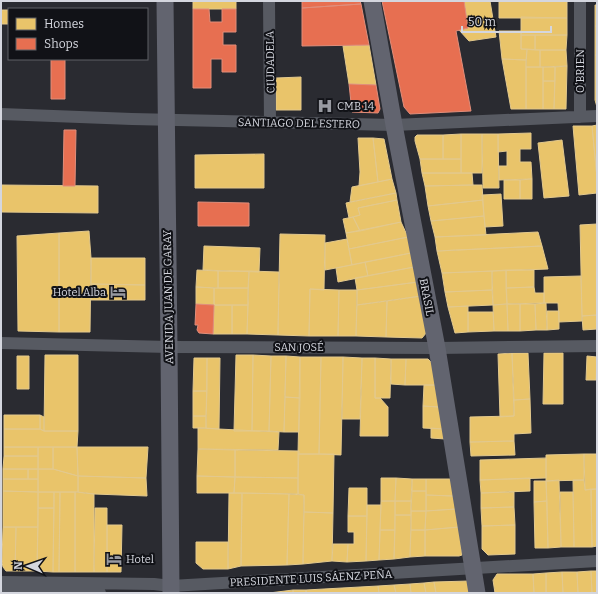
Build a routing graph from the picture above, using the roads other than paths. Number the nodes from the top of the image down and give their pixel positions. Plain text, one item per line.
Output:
1 (165, 1) edge
2 (269, 1) edge
3 (372, 1) edge
4 (580, 1) edge
5 (1, 114) edge
6 (597, 116) edge
7 (580, 117) junction
8 (166, 120) junction
9 (270, 123) junction
10 (394, 125) junction
11 (1, 343) edge
12 (597, 346) edge
13 (169, 347) junction
14 (437, 348) junction
15 (597, 561) edge
16 (472, 568) junction
17 (1, 582) edge
18 (171, 589) edge
19 (1, 591) edge
20 (100, 593) edge
21 (477, 593) edge

1 - 8 street, AVENIDA JUAN DE GARAY
2 - 9 street, CIUDADELA
3 - 10 street, BRASIL
4 - 7 street, O'BRIEN
5 - 8 street, SANTIAGO DEL ESTERO
6 - 7 street, SANTIAGO DEL ESTERO
7 - 10 street, SANTIAGO DEL ESTERO
8 - 9 street, SANTIAGO DEL ESTERO
8 - 13 street, AVENIDA JUAN DE GARAY
9 - 10 street, SANTIAGO DEL ESTERO
10 - 14 street, BRASIL
11 - 13 street, SAN JOSÉ
12 - 14 street, SAN JOSÉ
13 - 14 street, SAN JOSÉ
13 - 18 street, AVENIDA JUAN DE GARAY
14 - 16 street, BRASIL
15 - 16 street, PRESIDENTE LUIS SÁENZ PEÑA
16 - 18 street, PRESIDENTE LUIS SÁENZ PEÑA
16 - 21 street, BRASIL
17 - 18 street, PRESIDENTE LUIS SÁENZ PEÑA
19 - 20 street

